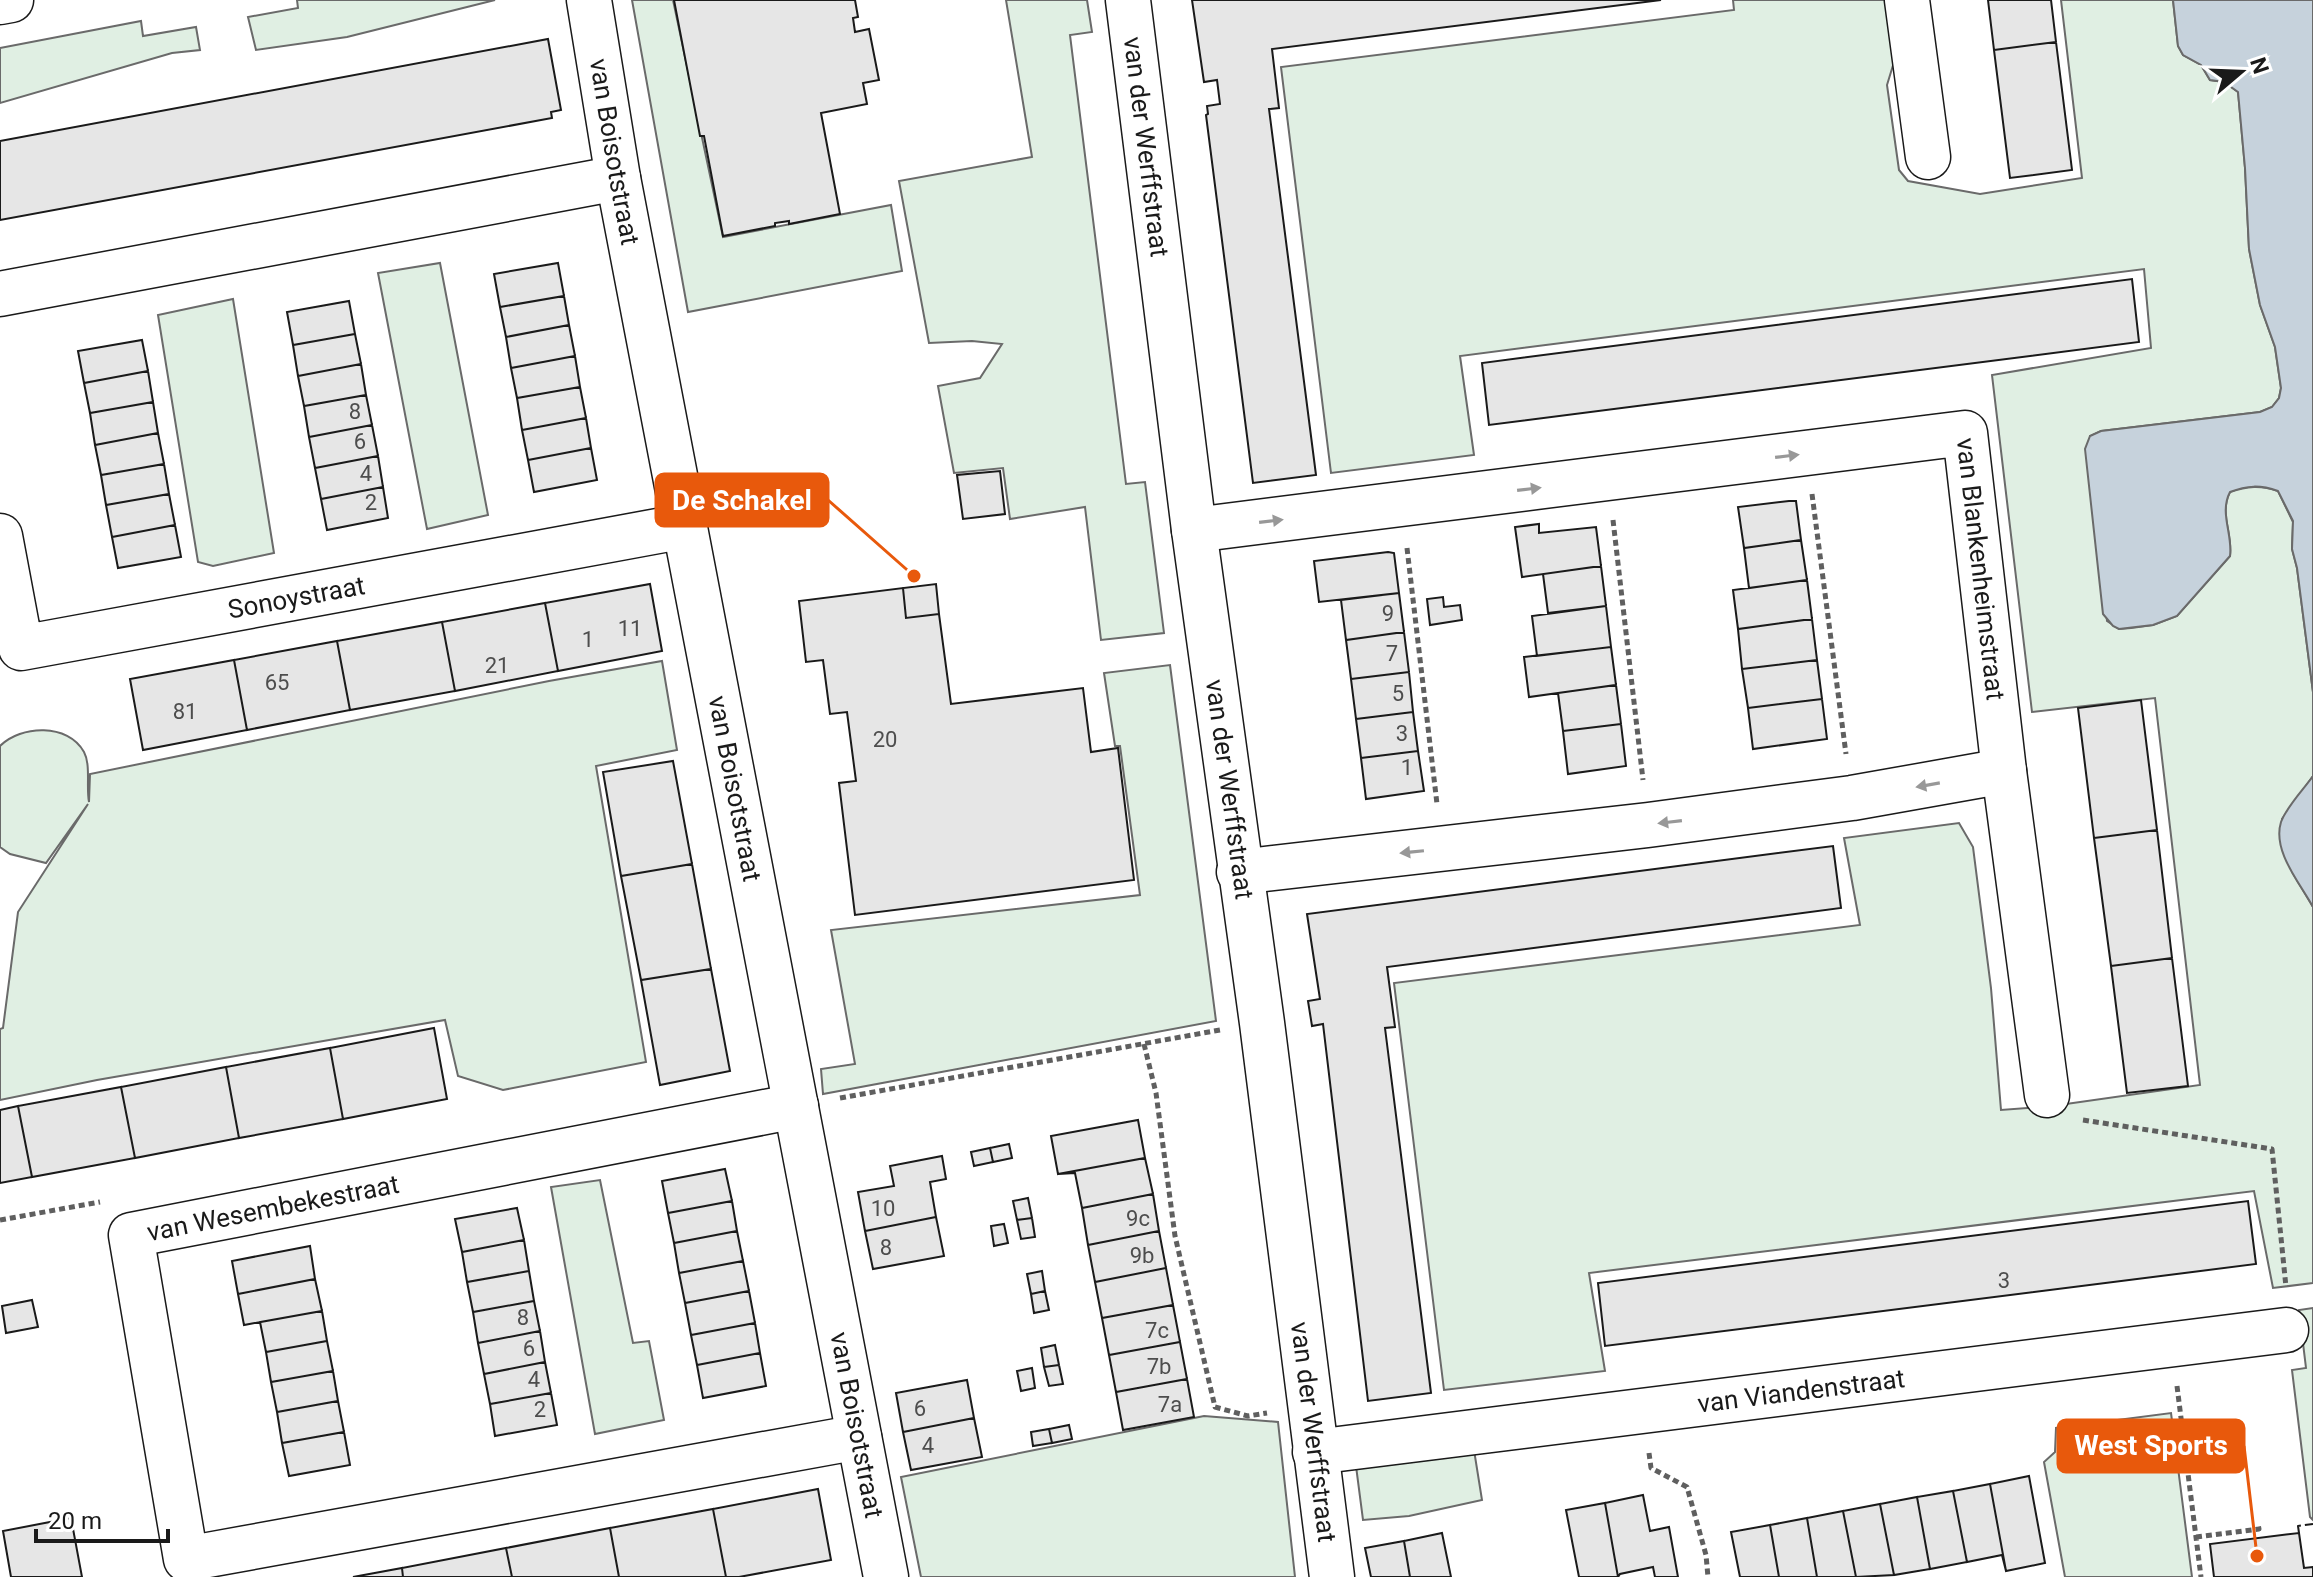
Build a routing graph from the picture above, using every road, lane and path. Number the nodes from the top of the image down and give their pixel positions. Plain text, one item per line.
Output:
1 (11, 0) edge
2 (589, 0) edge
3 (1128, 0) edge
4 (1907, 0) edge
5 (0, 2) edge
6 (1928, 157) dead end
7 (618, 178) junction
8 (0, 294) edge
9 (1806, 453) junction
10 (1608, 479) junction
11 (1402, 505) junction
12 (685, 526) junction
13 (1194, 530) junction
14 (0, 536) edge
15 (2004, 771) junction
16 (1852, 798) junction
17 (1648, 825) junction
18 (1442, 849) junction
19 (1239, 872) junction
20 (1262, 1023) junction
21 (1144, 1044) junction
22 (2047, 1095) joint
23 (796, 1106) junction
24 (0, 1220) edge
25 (131, 1235) junction
26 (2286, 1315) joint
27 (2172, 1345) junction
28 (1310, 1407) junction
29 (1644, 1413) junction
30 (859, 1437) junction
31 (1315, 1452) junction
32 (2258, 1524) dead end
33 (2196, 1537) junction
34 (886, 1577) edge
35 (1332, 1577) edge
36 (1708, 1577) edge
37 (2201, 1577) edge

1 - 5 street
2 - 7 street, van Boisotstraat
3 - 13 street, van der Werffstraat
4 - 6 street
7 - 8 street
7 - 12 street, van Boisotstraat
10 -> 9 street, van Blankenheimstraat
9 - 15 street, van Blankenheimstraat
9 - 16 path
11 -> 10 street, van Blankenheimstraat
10 - 17 path
13 -> 11 street, van Blankenheimstraat
11 - 18 path
12 - 14 street, Sonoystraat
12 - 23 street, van Boisotstraat
13 - 19 street, van der Werffstraat
15 -> 16 street
15 - 22 street, van Blankenheimstraat
16 -> 17 street
17 - 18 street
18 -> 19 street
19 - 20 street, van der Werffstraat
20 - 21 path
20 - 28 street, van der Werffstraat
21 - 23 path
21 - 28 path
22 - 26 path
23 - 25 street, van Wesembekestraat
23 - 30 street, van Boisotstraat
24 - 25 path
25 - 30 street, van Wesembekestraat
26 - 27 street, van Viandenstraat
27 - 29 street, van Viandenstraat
27 - 33 path
28 - 31 street, van der Werffstraat
29 - 31 street, van Viandenstraat
29 - 36 path
30 - 34 street, van Boisotstraat
31 - 35 street, van der Werffstraat
32 - 33 path
33 - 37 path

